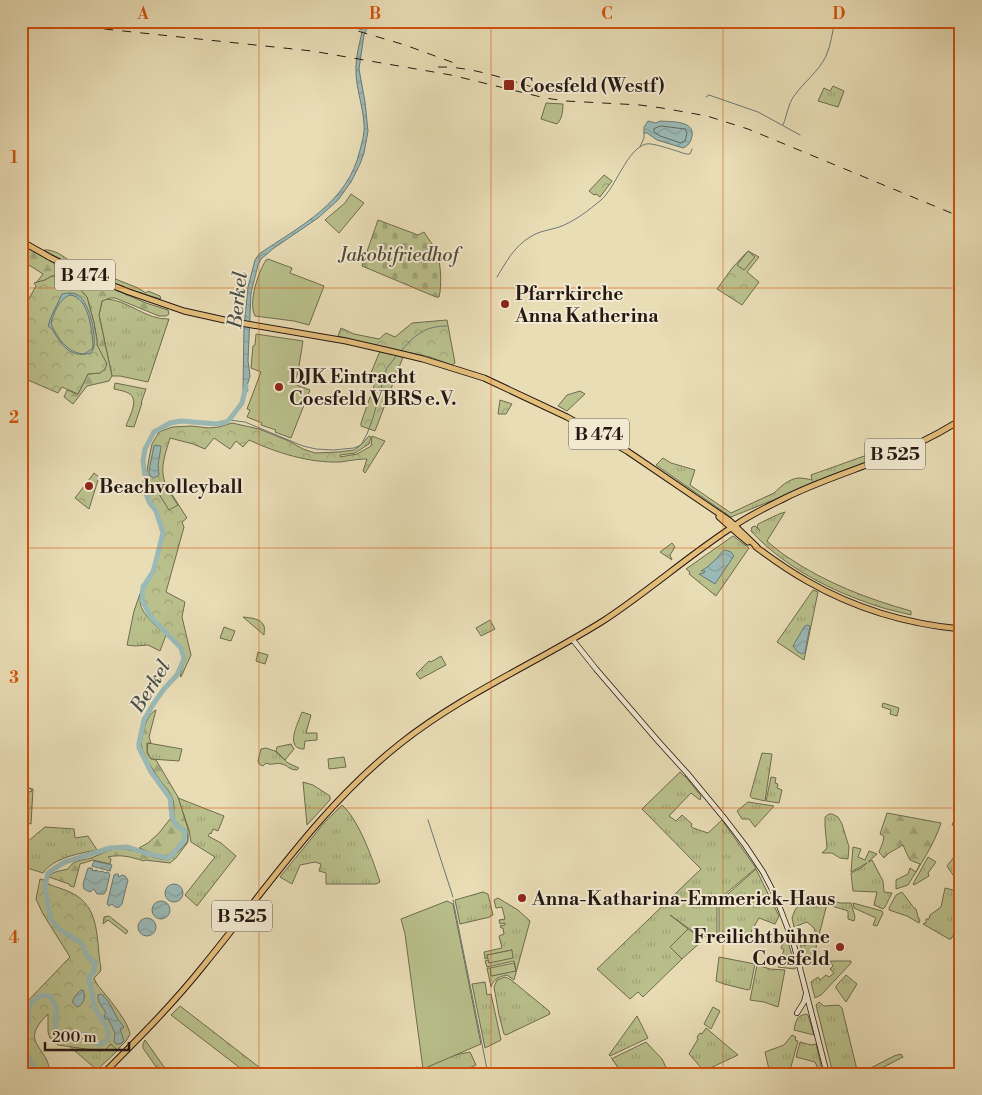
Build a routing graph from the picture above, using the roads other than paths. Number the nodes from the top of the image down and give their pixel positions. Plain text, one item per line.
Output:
1 (21, 241) edge
2 (961, 420) edge
3 (733, 527) junction
4 (961, 629) edge
5 (573, 640) junction
6 (807, 990) junction
7 (797, 1013) dead end
8 (103, 1074) edge
9 (828, 1074) edge

1 - 3 main road, B 474
2 - 3 main road, B 525
3 - 4 main road, B 474
3 - 5 main road, B 525
5 - 6 main road
5 - 8 main road, B 525
6 - 7 main road
6 - 9 main road

